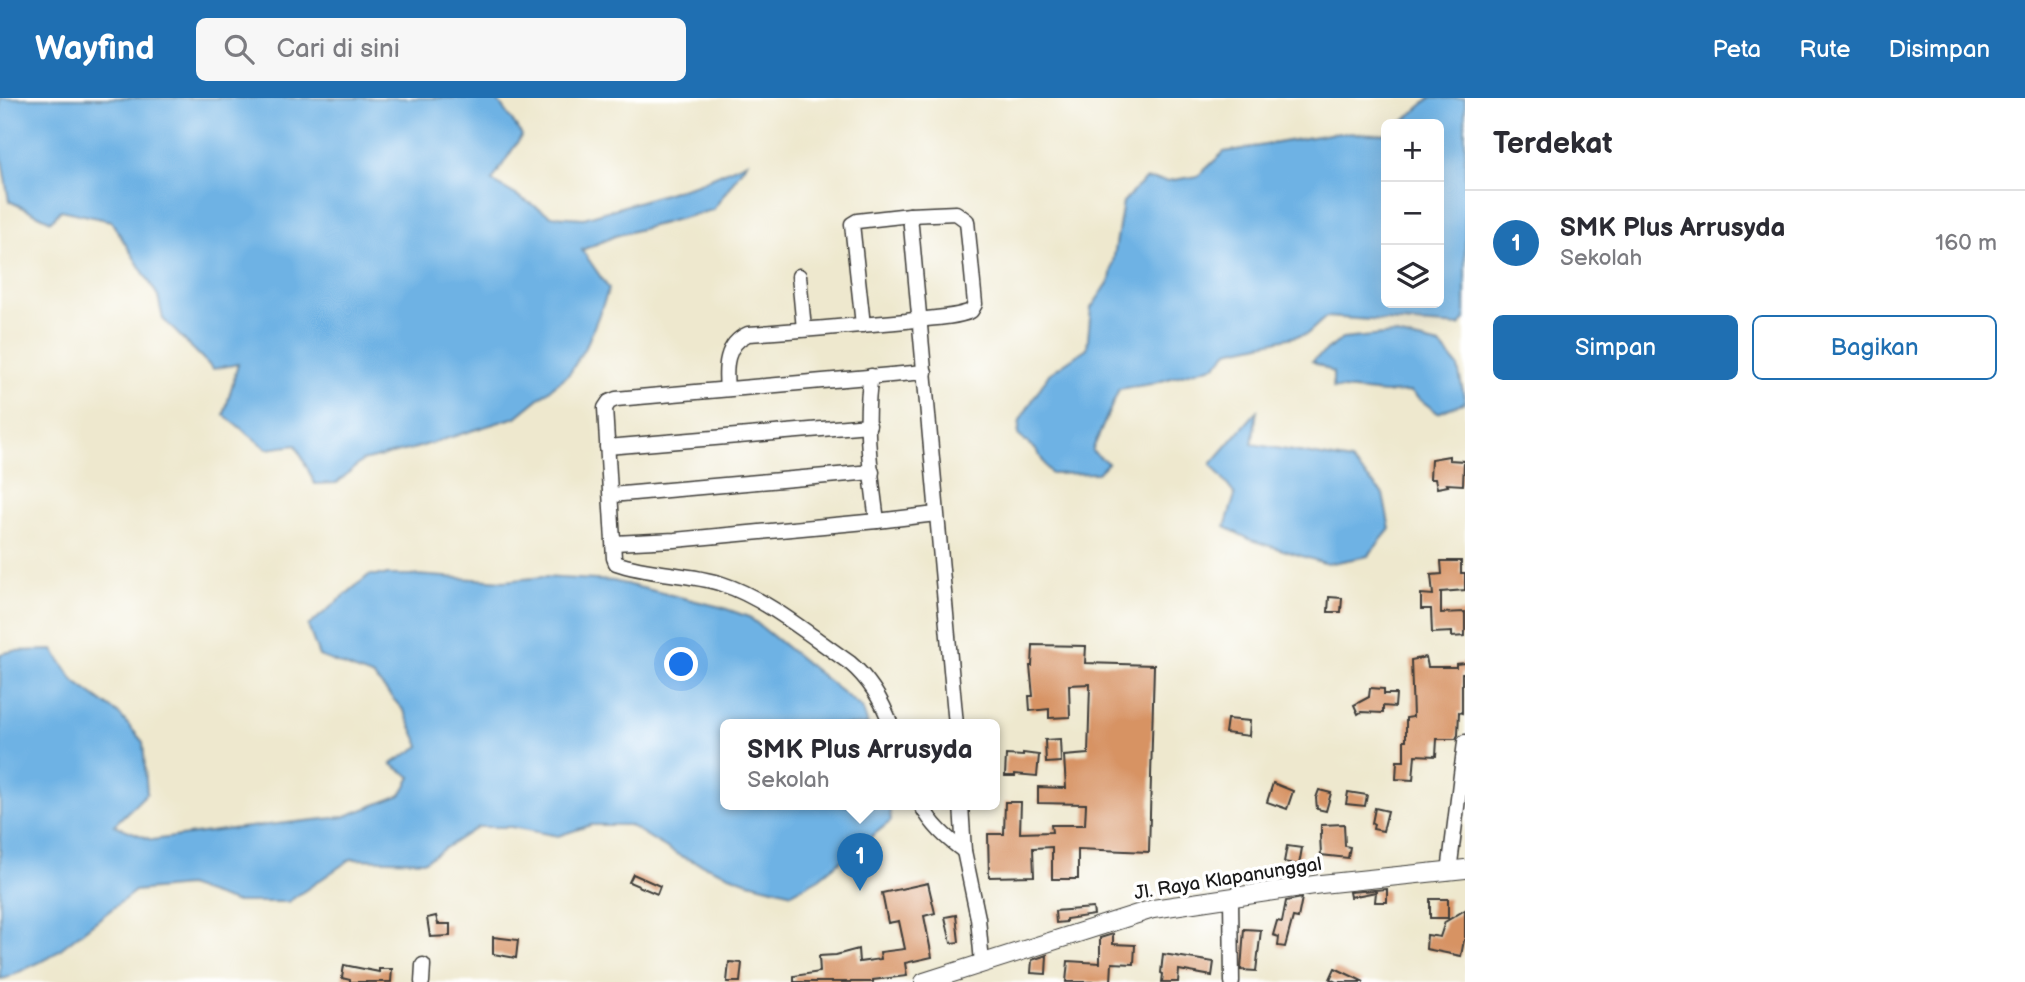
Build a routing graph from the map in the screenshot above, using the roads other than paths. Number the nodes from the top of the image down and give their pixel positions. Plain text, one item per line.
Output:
1 (910, 215) junction
2 (799, 276) dead end
3 (919, 319) junction
4 (863, 325) junction
5 (804, 329) junction
6 (925, 373) junction
7 (871, 376) junction
8 (727, 389) junction
9 (869, 425) junction
10 (607, 447) junction
11 (872, 472) junction
12 (611, 495) junction
13 (936, 514) junction
14 (877, 521) junction
15 (614, 543) junction
16 (888, 719) edge
17 (955, 719) edge
18 (1465, 742) edge
19 (1463, 779) edge
20 (924, 810) edge
21 (961, 810) edge
22 (964, 851) junction
23 (1457, 871) edge
24 (1231, 897) junction
25 (982, 963) junction
26 (423, 965) dead end
27 (964, 976) edge
28 (422, 982) edge
29 (924, 982) edge
30 (1232, 982) edge

1 - 3 street
1 - 3 street
1 - 4 street
2 - 5 street
3 - 4 street
3 - 6 street
4 - 5 street
5 - 8 street
6 - 7 street
6 - 13 street
7 - 8 street
7 - 9 street
8 - 10 street
9 - 10 street
9 - 11 street
10 - 12 street
11 - 12 street
11 - 14 street
12 - 15 street
13 - 14 street
13 - 17 street
14 - 15 street
15 - 16 street
18 - 19 street
19 - 23 street
20 - 22 street
21 - 22 street
22 - 25 street
23 - 24 street, Jl. Raya Klapanunggal
24 - 25 street, Jl. Raya Klapanunggal
24 - 30 street
25 - 27 street, Jl. Raya Klapanunggal
26 - 28 street
27 - 29 street, Jl. Raya Klapanunggal

